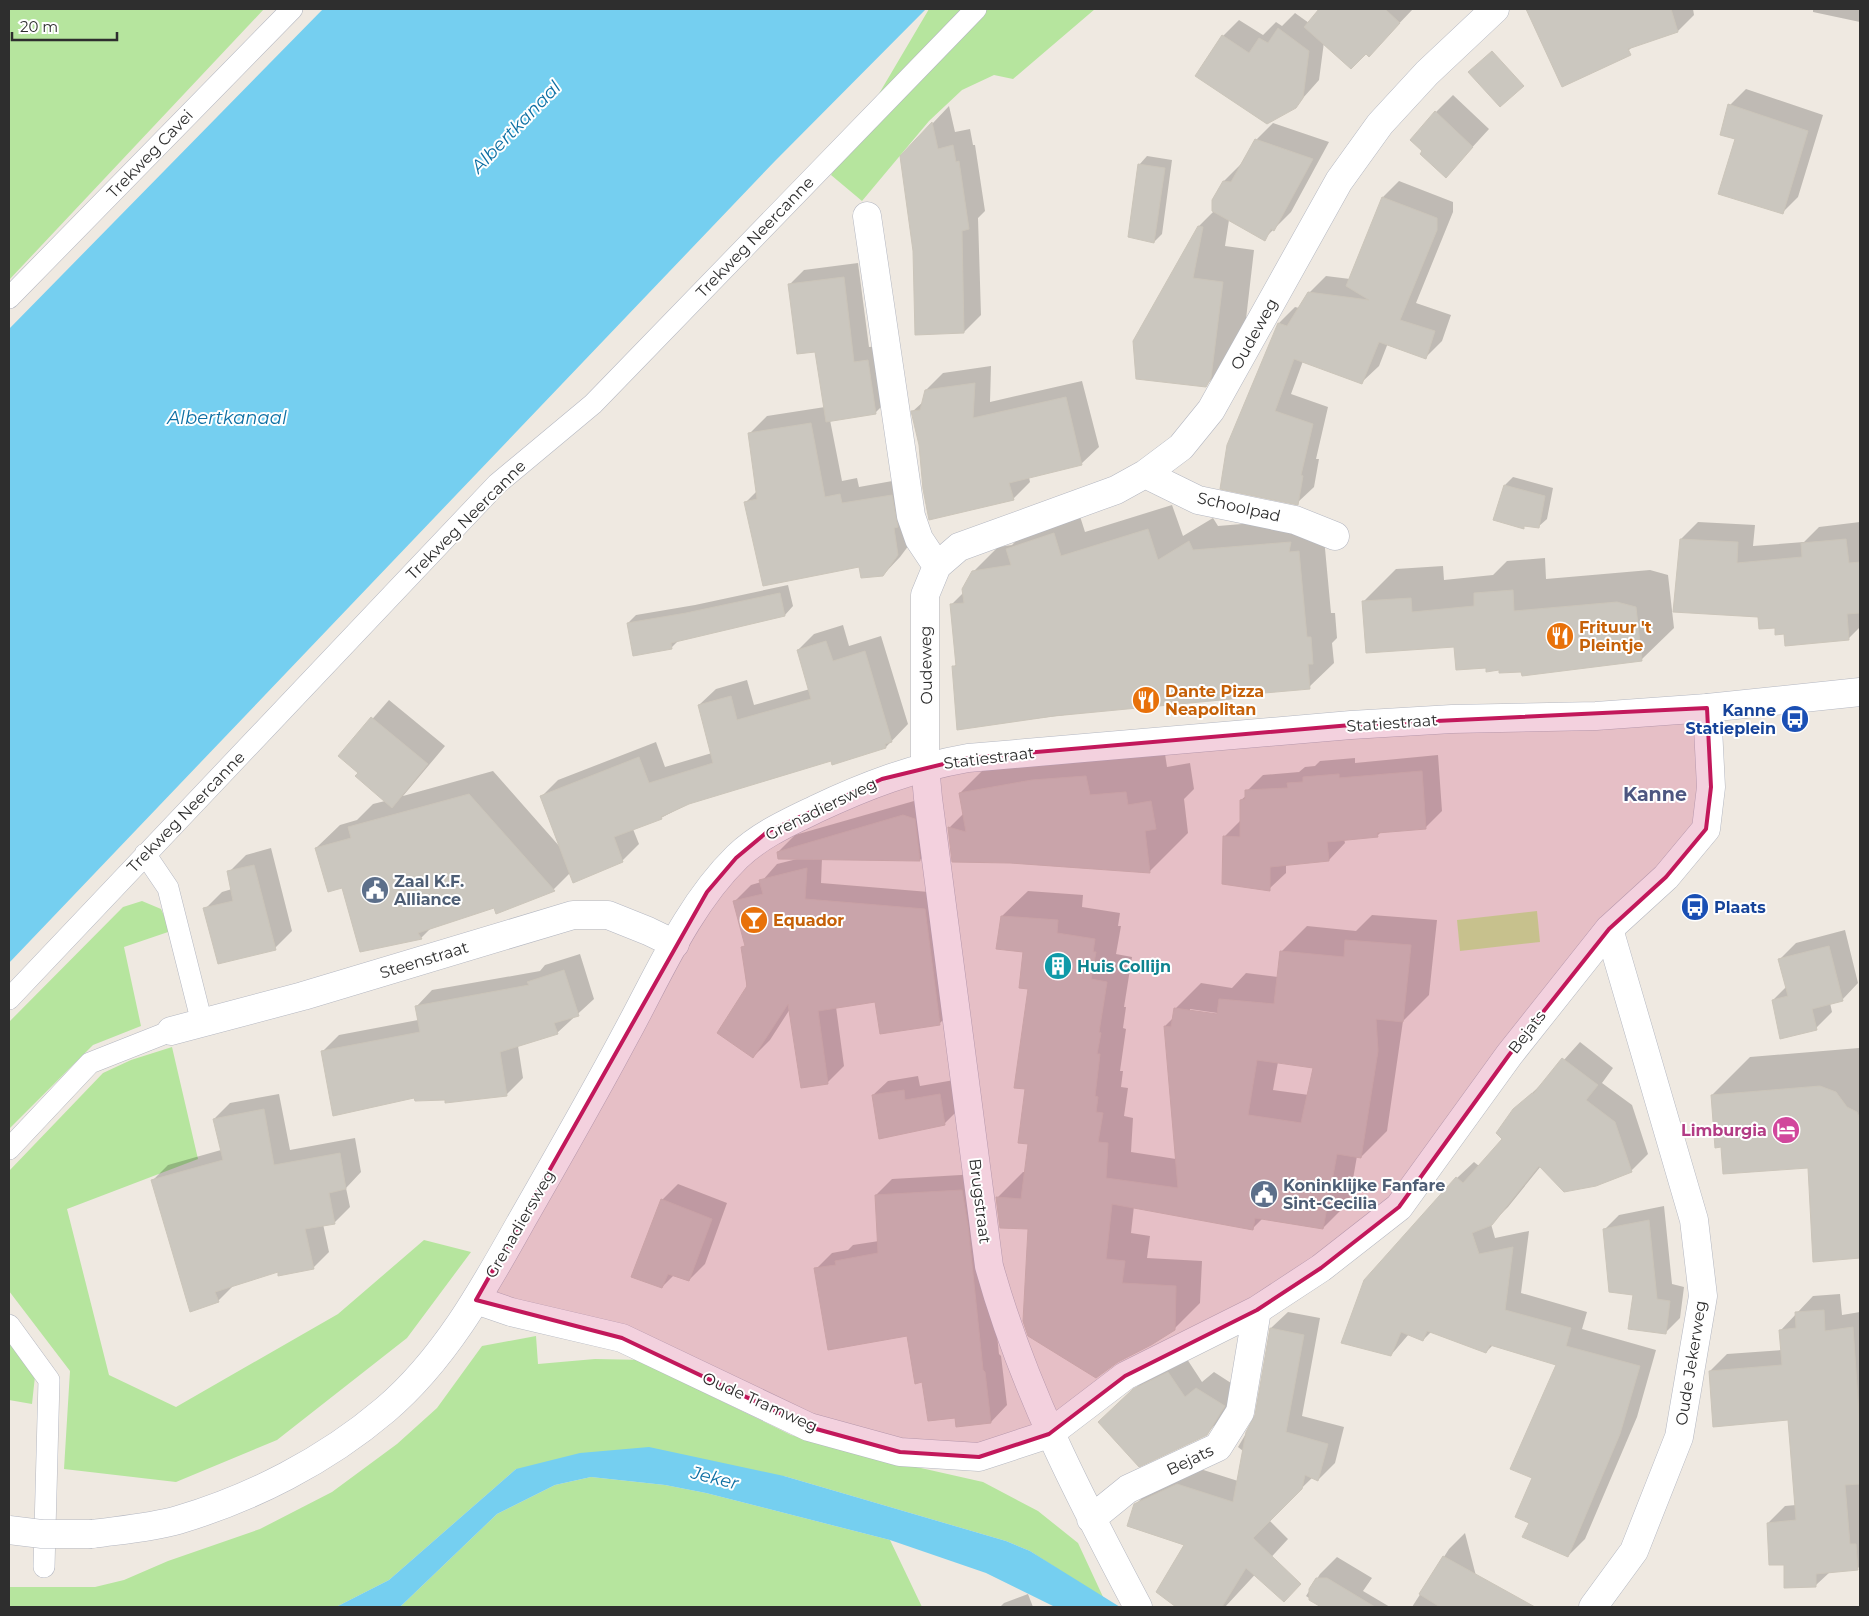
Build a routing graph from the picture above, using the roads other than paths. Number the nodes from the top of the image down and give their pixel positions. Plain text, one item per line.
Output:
1 (292, 9) edge
2 (976, 9) edge
3 (1495, 9) edge
4 (867, 216) dead end
5 (9, 298) edge
6 (1145, 474) junction
7 (1334, 536) dead end
8 (937, 566) junction
9 (1860, 692) edge
10 (1707, 708) junction
11 (925, 766) junction
12 (146, 854) junction
13 (1609, 929) junction
14 (675, 944) junction
15 (9, 999) edge
16 (202, 1023) junction
17 (171, 1031) joint
18 (9, 1149) edge
19 (476, 1300) junction
20 (1256, 1310) junction
21 (9, 1325) edge
22 (1049, 1434) junction
23 (1091, 1519) junction
24 (9, 1530) edge
25 (44, 1566) dead end
26 (1138, 1607) edge
27 (1593, 1607) edge

1 - 5 lane, Trekweg Cavei
2 - 12 lane, Trekweg Neercanne
3 - 6 street, Oudeweg
4 - 8 street
6 - 7 street, Schoolpad
6 - 8 street, Oudeweg
8 - 11 street, Oudeweg
9 - 10 street, Statiestraat
10 - 11 street, Statiestraat
10 - 13 street, Bejats
11 - 14 street, Grenadiersweg
11 - 22 street, Brugstraat
12 - 15 lane, Trekweg Neercanne
12 - 16 lane
13 - 20 street, Bejats
13 - 27 street, Oude Jekerweg
14 - 16 street, Steenstraat
14 - 19 street, Grenadiersweg
16 - 17 street, Steenstraat
17 - 18 lane
19 - 22 street, Oude Tramweg
19 - 24 street, Grenadiersweg, bridge
20 - 22 street, Bejats
20 - 23 street, Bejats
21 - 25 lane
22 - 23 street, Brugstraat
23 - 26 street, Brugstraat

